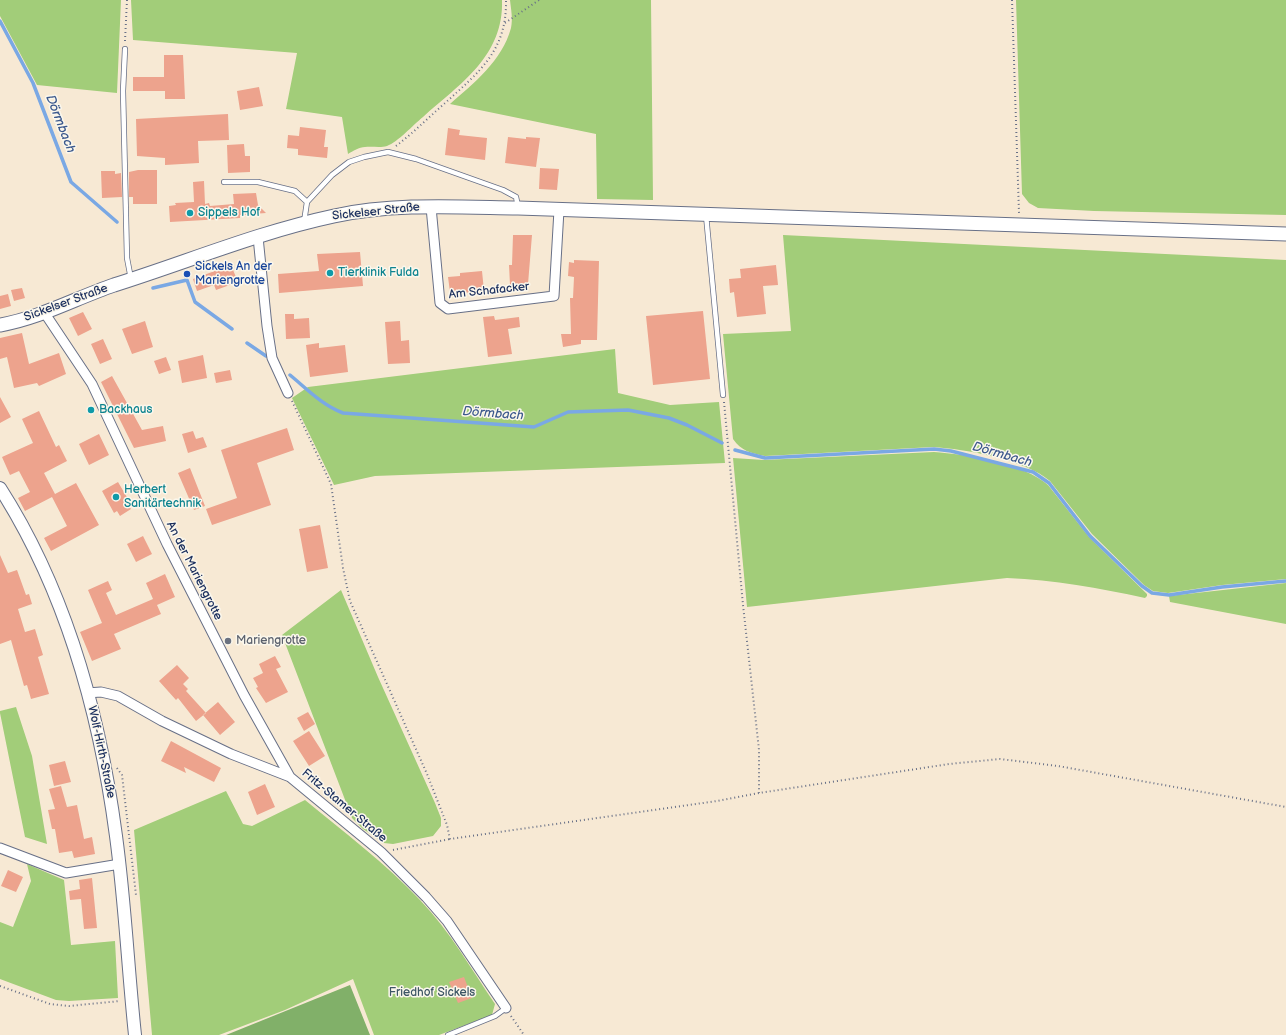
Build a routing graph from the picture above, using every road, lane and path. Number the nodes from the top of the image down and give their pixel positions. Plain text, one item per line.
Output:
1 (127, 0) edge
2 (506, 0) edge
3 (539, 0) edge
4 (1012, 0) edge
5 (505, 23) junction
6 (125, 49) joint
7 (388, 152) junction
8 (224, 182) dead end
9 (307, 202) junction
10 (431, 206) junction
11 (518, 208) junction
12 (559, 210) junction
13 (706, 215) junction
14 (304, 223) junction
15 (1019, 225) junction
16 (1286, 234) edge
17 (258, 237) junction
18 (132, 280) junction
19 (44, 312) junction
20 (0, 325) edge
21 (288, 393) joint
22 (723, 395) joint
23 (0, 488) edge
24 (87, 694) junction
25 (290, 777) junction
26 (759, 793) junction
27 (1286, 807) edge
28 (450, 839) junction
29 (0, 848) edge
30 (381, 852) junction
31 (120, 864) junction
32 (0, 986) edge
33 (131, 1000) junction
34 (506, 1008) junction
35 (135, 1035) edge
36 (448, 1035) edge
37 (524, 1035) edge

1 - 6 path
2 - 5 path
3 - 5 path
4 - 15 path
5 - 7 path
6 - 18 lane
7 - 9 lane
7 - 11 lane
8 - 9 lane
9 - 14 lane
10 - 11 main road, Sickelser Straße
10 - 12 street, Am Schafacker
10 - 14 main road, Sickelser Straße
11 - 12 main road, Sickelser Straße
12 - 13 main road, Sickelser Straße
13 - 15 main road, Sickelser Straße
13 - 22 lane
14 - 17 main road, Sickelser Straße
15 - 16 main road, Sickelser Straße
17 - 18 main road, Sickelser Straße
17 - 21 street
18 - 19 main road, Sickelser Straße
19 - 20 main road, Sickelser Straße
19 - 25 street, An der Mariengrotte
21 - 28 path
22 - 26 path
23 - 24 street, Wolf-Hirth-Straße
24 - 25 street, Fritz-Stamer-Straße
24 - 31 street, Wolf-Hirth-Straße
25 - 30 street, Fritz-Stamer-Straße
26 - 27 path
26 - 28 path
28 - 30 path
29 - 31 street
30 - 34 street, Fritz-Stamer-Straße
31 - 33 street, Wolf-Hirth-Straße
32 - 33 path
33 - 35 street, Wolf-Hirth-Straße
34 - 36 lane
34 - 37 path

